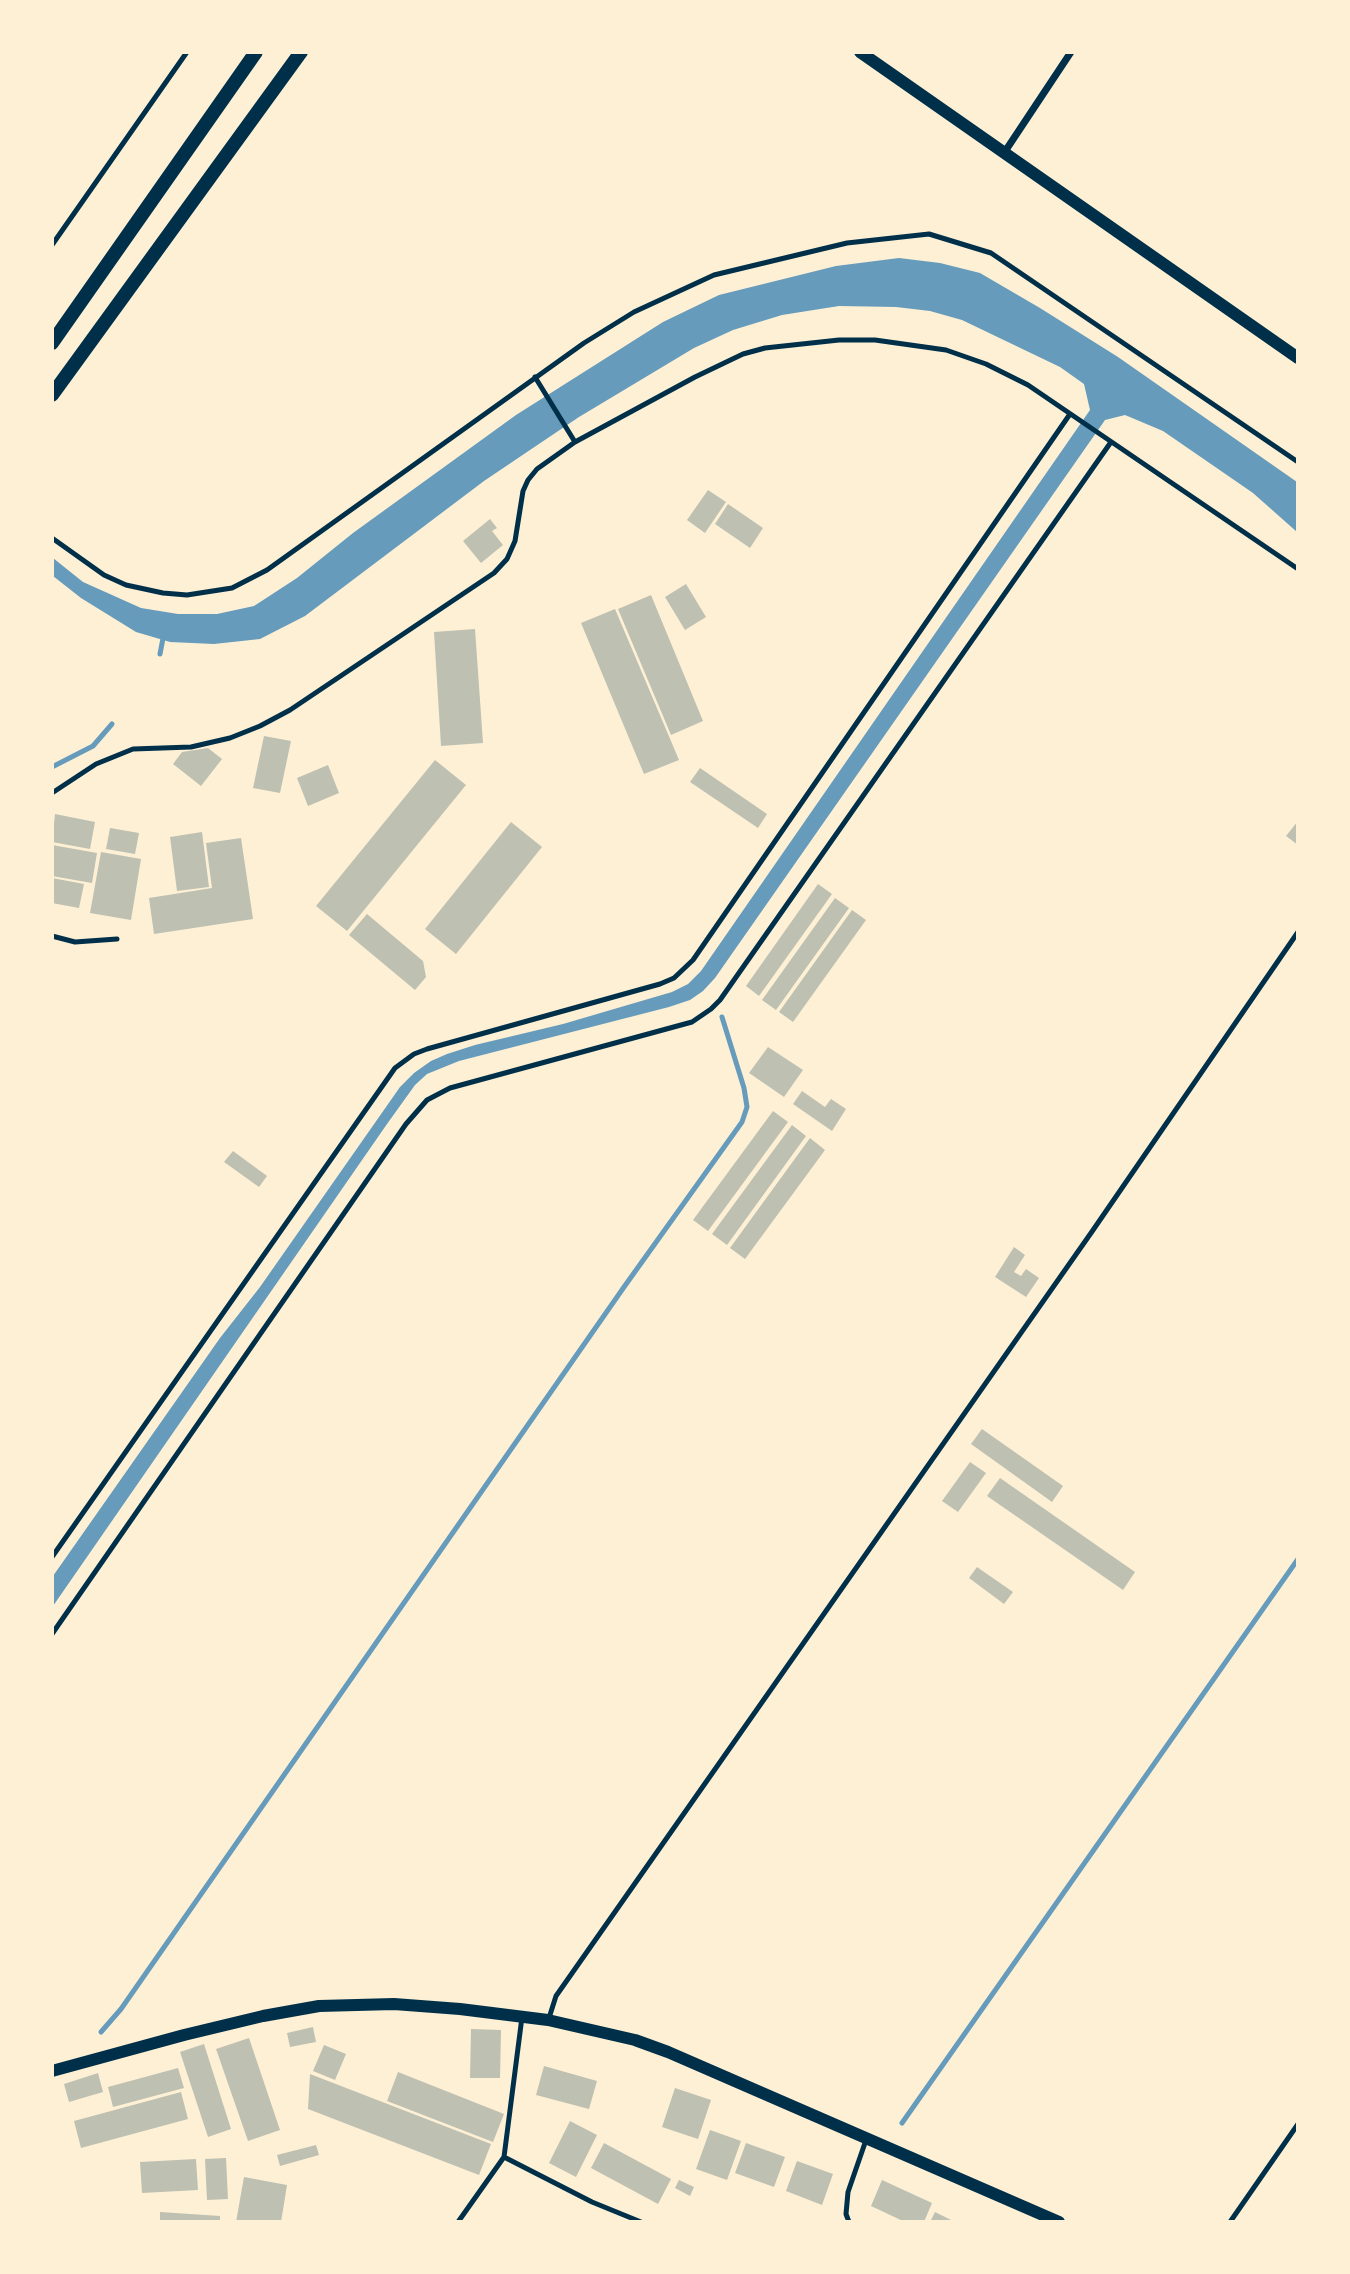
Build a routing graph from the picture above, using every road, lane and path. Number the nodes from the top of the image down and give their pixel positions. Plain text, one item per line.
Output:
1 (187, 52) edge
2 (256, 52) edge
3 (301, 52) edge
4 (860, 52) edge
5 (1071, 52) edge
6 (1004, 153) junction
7 (52, 245) edge
8 (52, 343) edge
9 (1297, 359) edge
10 (535, 377) junction
11 (52, 395) edge
12 (1070, 414) junction
13 (575, 442) junction
14 (1111, 442) junction
15 (1297, 461) edge
16 (52, 538) edge
17 (1297, 569) edge
18 (52, 793) edge
19 (1297, 932) edge
20 (52, 936) edge
21 (117, 939) dead end
22 (52, 1557) edge
23 (52, 1634) edge
24 (522, 2017) junction
25 (548, 2020) junction
26 (52, 2071) edge
27 (1297, 2124) edge
28 (867, 2137) junction
29 (504, 2157) junction
30 (461, 2221) edge
31 (641, 2221) edge
32 (849, 2221) edge
33 (1059, 2221) edge
34 (1230, 2221) edge

1 - 7 lane
2 - 8 main road
3 - 11 main road
4 - 6 street
5 - 6 street
6 - 9 street
10 - 13 lane
10 - 15 lane
10 - 16 lane
12 - 13 lane
12 - 14 lane
12 - 22 lane
13 - 18 lane
14 - 17 lane
14 - 23 lane
19 - 25 lane
20 - 21 lane
24 - 25 street
24 - 26 street
24 - 29 lane
25 - 28 street
27 - 34 lane
28 - 32 lane
28 - 33 street
29 - 30 lane
29 - 31 lane

